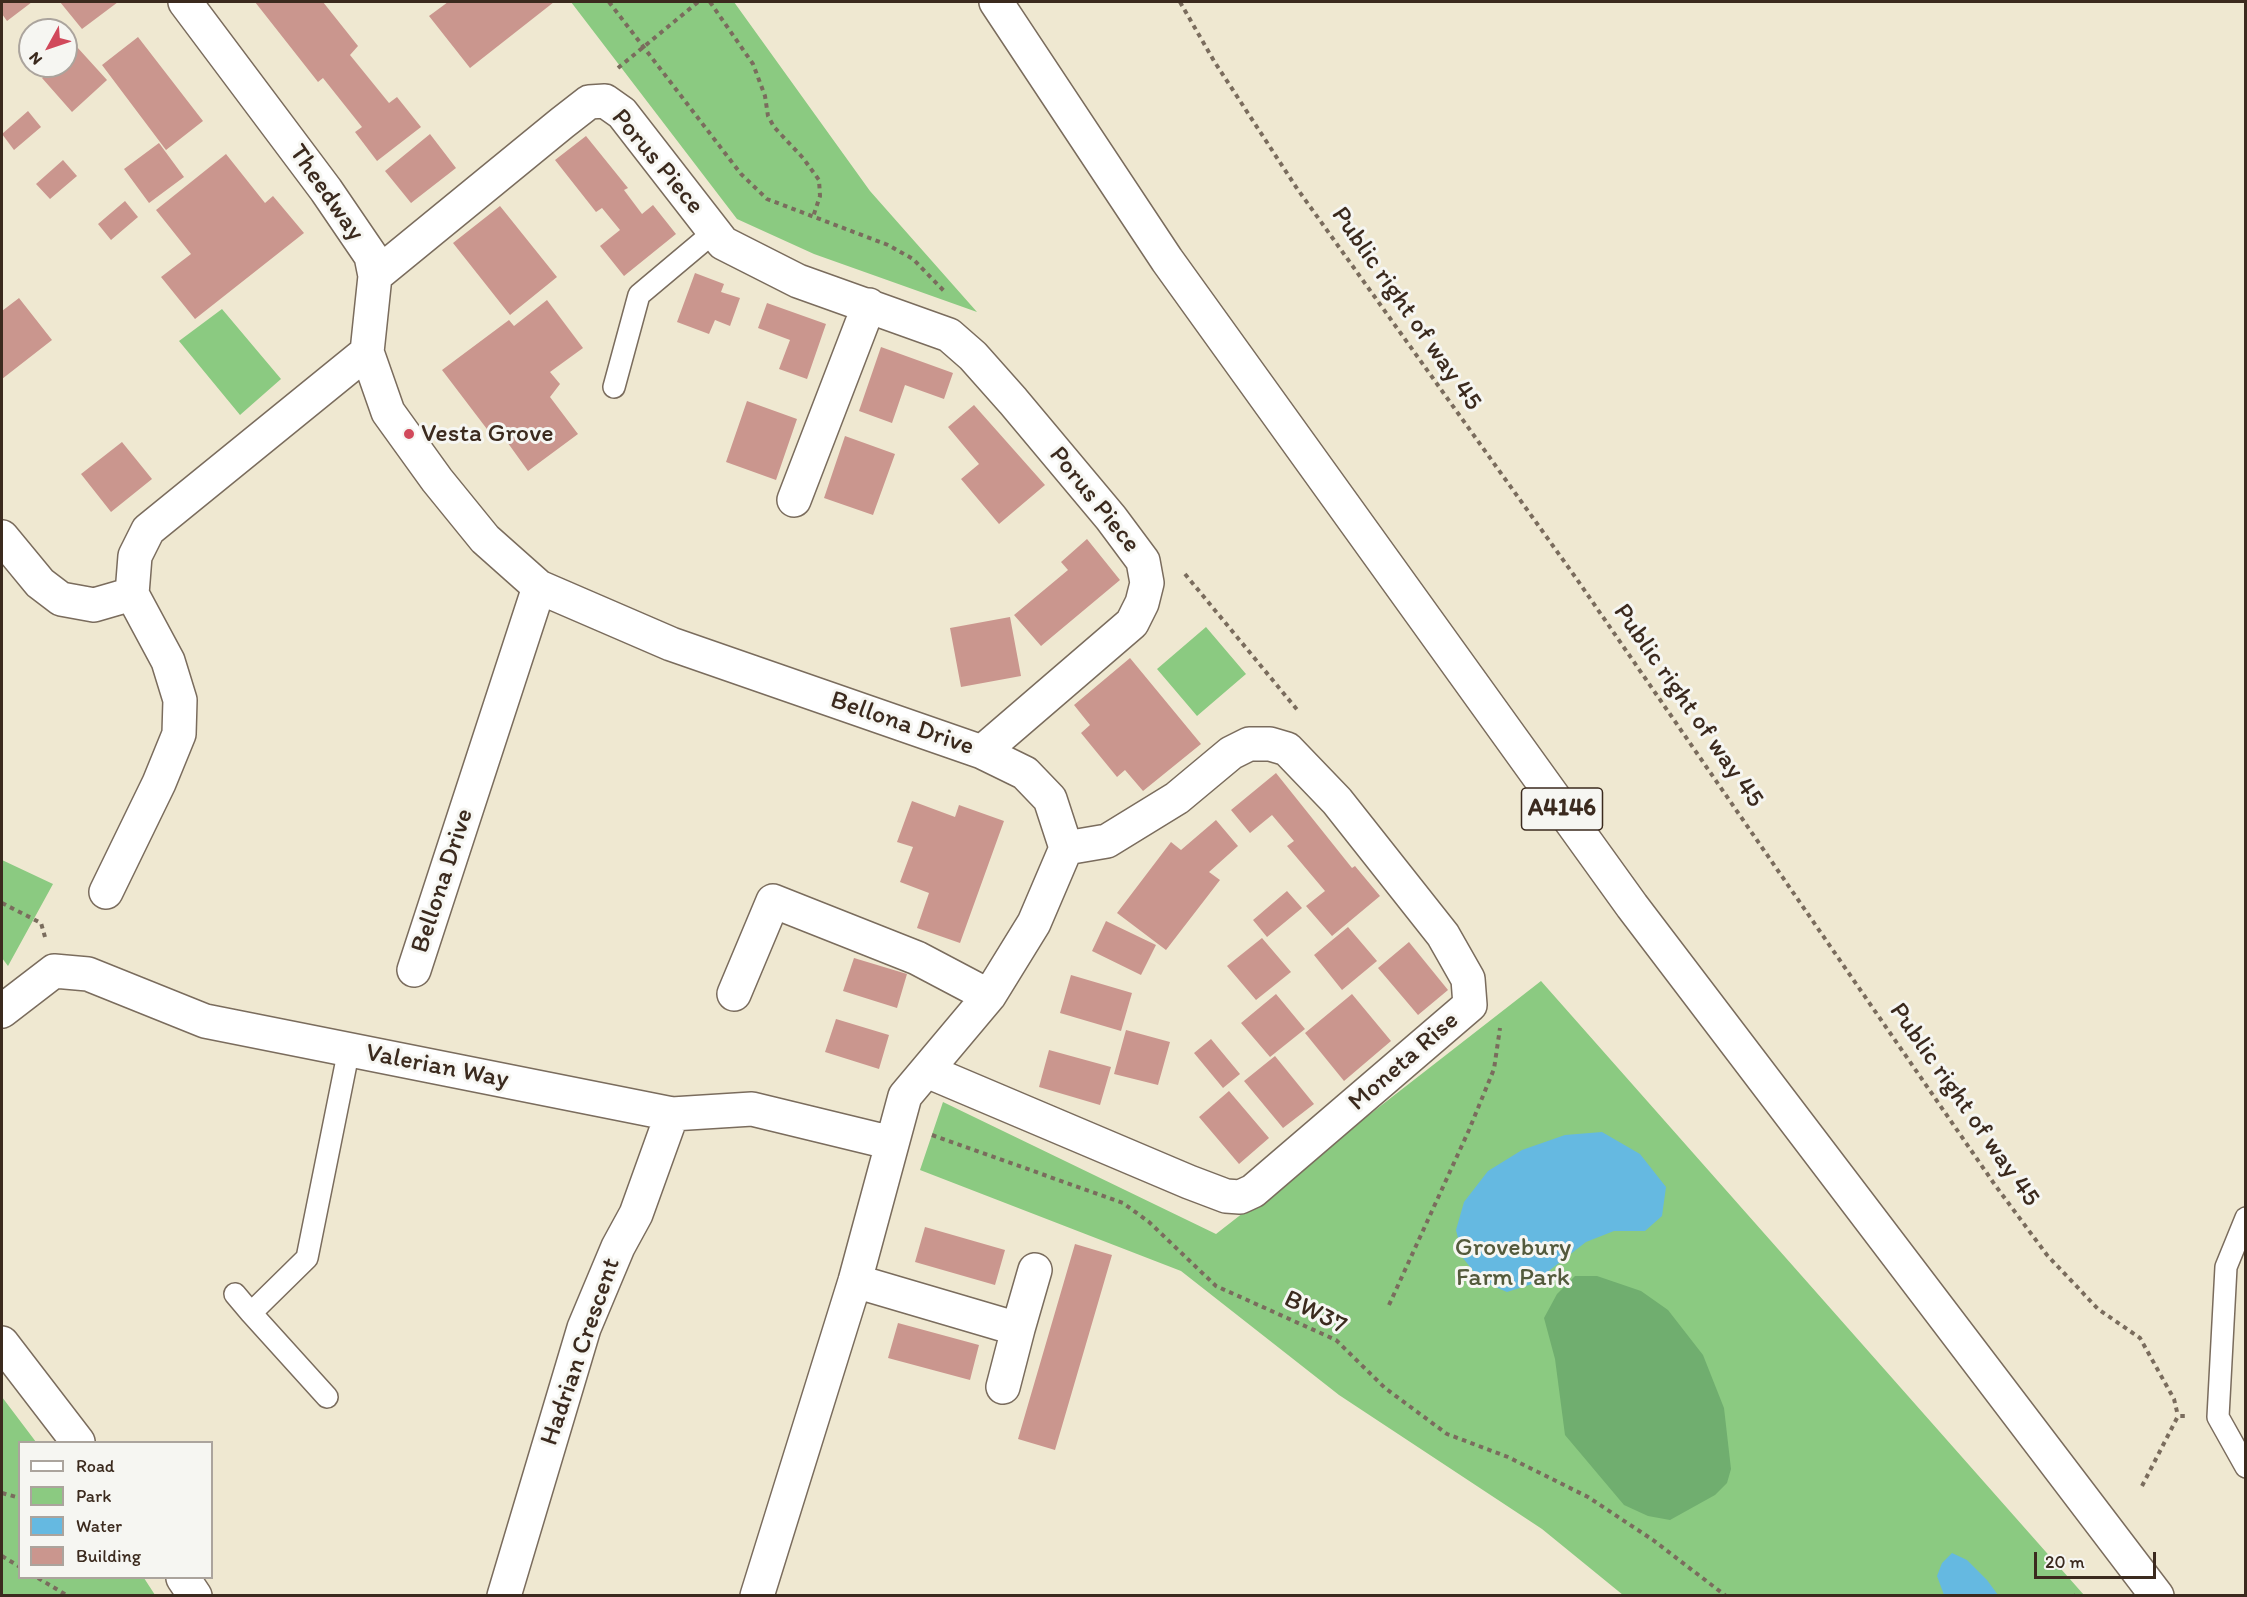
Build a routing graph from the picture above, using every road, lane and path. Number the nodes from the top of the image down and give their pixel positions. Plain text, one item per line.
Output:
1 (185, 2) edge
2 (698, 2) edge
3 (710, 2) edge
4 (996, 2) edge
5 (1180, 2) edge
6 (612, 3) edge
7 (643, 46) junction
8 (620, 64) dead end
9 (714, 232) junction
10 (375, 276) junction
11 (869, 305) junction
12 (367, 352) junction
13 (614, 387) dead end
14 (388, 412) joint
15 (794, 500) dead end
16 (2, 537) edge
17 (539, 587) junction
18 (132, 594) junction
19 (982, 752) junction
20 (1066, 848) junction
21 (106, 892) dead end
22 (2, 903) edge
23 (414, 970) dead end
24 (54, 971) junction
25 (734, 994) dead end
26 (989, 996) junction
27 (2, 1011) edge
28 (1502, 1017) dead end
29 (350, 1049) junction
30 (927, 1071) junction
31 (672, 1114) junction
32 (895, 1133) junction
33 (2246, 1218) edge
34 (1035, 1270) dead end
35 (855, 1281) junction
36 (235, 1294) dead end
37 (1389, 1305) dead end
38 (251, 1313) junction
39 (1018, 1329) junction
40 (2, 1343) edge
41 (1003, 1387) dead end
42 (327, 1397) dead end
43 (2178, 1416) junction
44 (2218, 1417) junction
45 (76, 1441) edge
46 (2246, 1467) edge
47 (2142, 1486) dead end
48 (2, 1493) edge
49 (18, 1497) edge
50 (2, 1556) edge
51 (18, 1566) edge
52 (40, 1579) edge
53 (184, 1579) edge
54 (68, 1596) edge
55 (195, 1596) edge
56 (504, 1596) edge
57 (757, 1596) edge
58 (1726, 1596) edge
59 (2157, 1596) edge

1 - 10 main road, Theedway
2 - 7 path
3 - 7 path
4 - 59 main road, A4146
5 - 43 path, Public right of way 45
6 - 7 path
7 - 8 path
9 - 10 main road, Porus Piece
9 - 11 main road, Porus Piece
9 - 13 lane
10 - 12 main road, Theedway
11 - 15 main road
11 - 19 main road, Porus Piece
12 - 14 main road, Theedway
12 - 18 main road
14 - 17 main road, Bellona Drive
16 - 18 main road
17 - 19 main road, Bellona Drive
17 - 23 main road, Bellona Drive
18 - 21 main road
19 - 20 main road, Bellona Drive
20 - 26 main road
20 - 30 main road, Moneta Rise
22 - 24 path
24 - 27 main road
24 - 29 main road, Valerian Way
25 - 26 main road
26 - 30 main road
28 - 37 path
29 - 31 main road, Valerian Way
29 - 38 lane
30 - 32 main road
31 - 32 main road, Valerian Way
31 - 56 main road, Hadrian Crescent
32 - 35 main road
32 - 58 path, BW37
33 - 44 lane
34 - 39 main road
35 - 39 main road
35 - 57 main road
36 - 38 lane
38 - 42 lane
39 - 41 main road
40 - 45 main road
43 - 44 path
43 - 47 path
44 - 46 lane
48 - 49 path
50 - 51 path
52 - 54 path
53 - 55 main road

